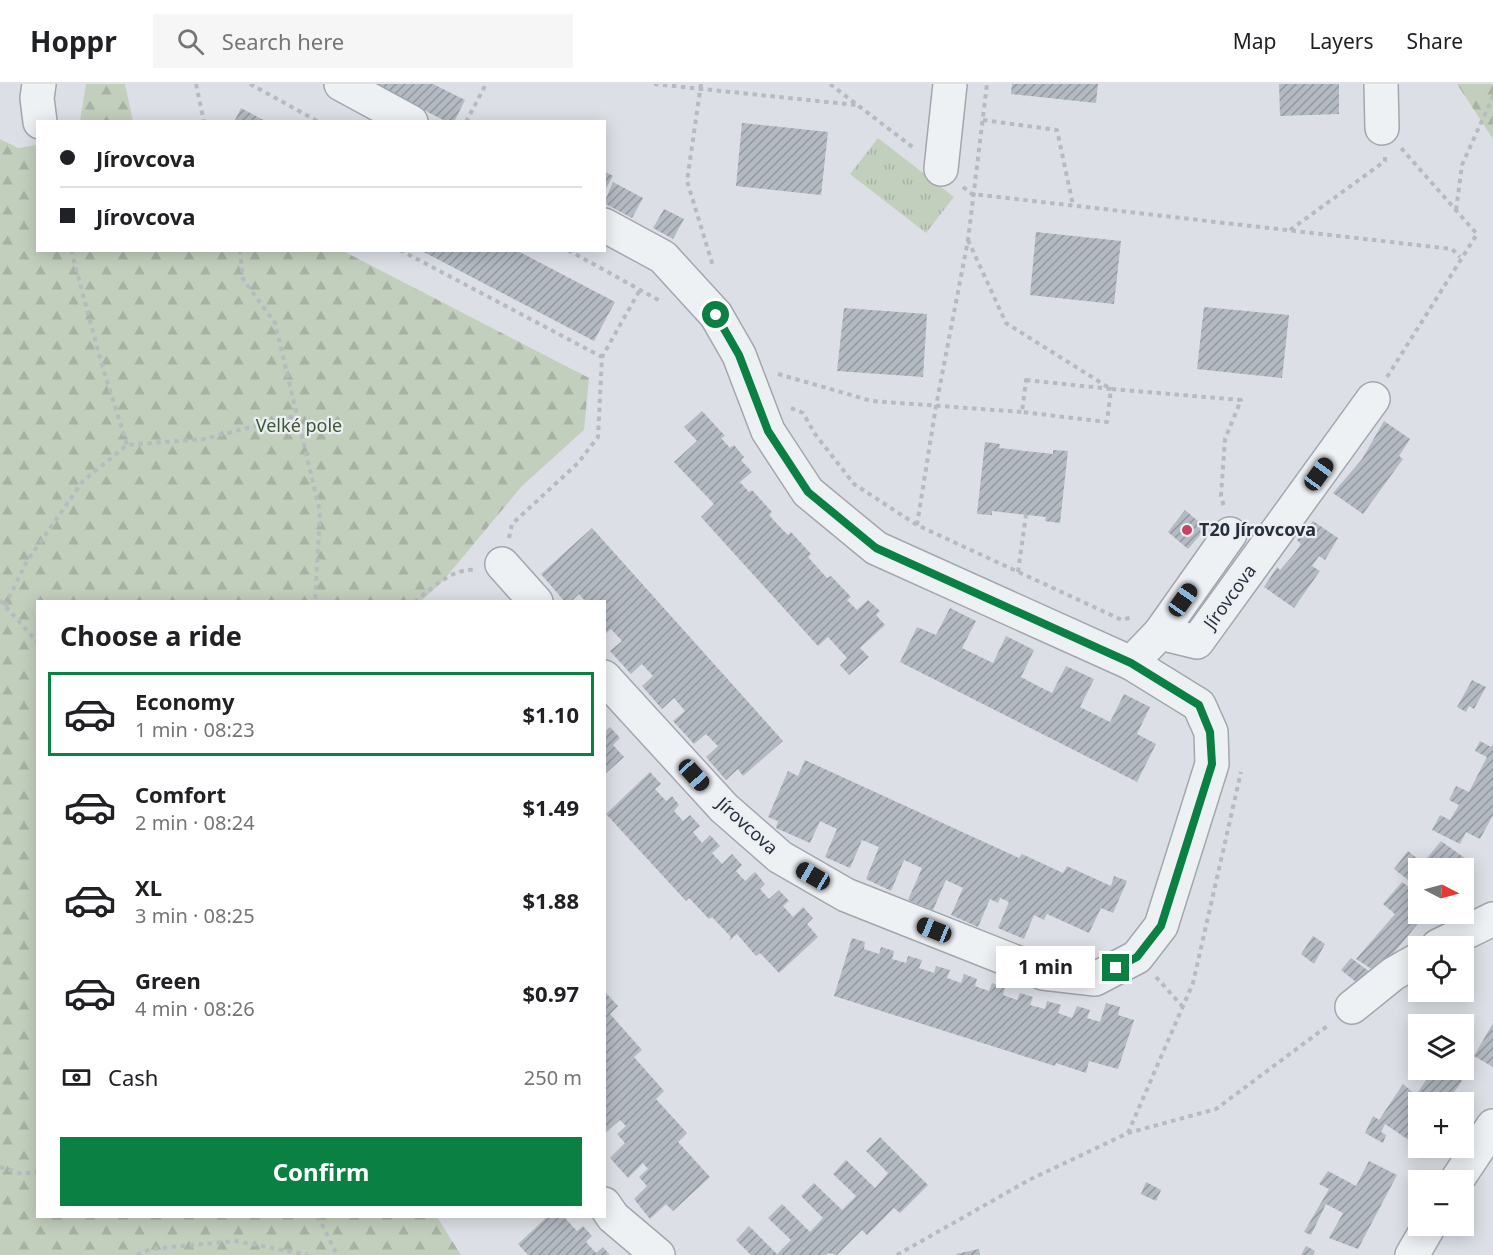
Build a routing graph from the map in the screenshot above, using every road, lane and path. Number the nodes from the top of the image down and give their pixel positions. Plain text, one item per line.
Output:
1 (39, 84) edge
2 (196, 84) edge
3 (250, 84) edge
4 (341, 84) edge
5 (486, 84) edge
6 (654, 84) edge
7 (830, 84) edge
8 (950, 84) edge
9 (987, 84) edge
10 (1381, 84) edge
11 (700, 86) edge
12 (1493, 96) edge
13 (857, 105) junction
14 (40, 120) edge
15 (204, 120) edge
16 (315, 120) edge
17 (407, 120) edge
18 (467, 120) edge
19 (982, 120) junction
20 (1382, 128) junction
21 (941, 169) junction
22 (972, 194) junction
23 (1073, 205) junction
24 (1455, 211) junction
25 (606, 226) edge
26 (1290, 230) junction
27 (968, 240) junction
28 (72, 252) edge
29 (240, 252) edge
30 (404, 252) edge
31 (572, 252) edge
32 (1461, 258) junction
33 (715, 273) dead end
34 (641, 288) junction
35 (669, 307) dead end
36 (602, 357) junction
37 (774, 373) dead end
38 (1111, 389) junction
39 (1373, 399) joint
40 (786, 405) dead end
41 (936, 406) junction
42 (1022, 412) junction
43 (296, 416) junction
44 (127, 445) junction
45 (1026, 515) dead end
46 (512, 524) dead end
47 (917, 525) junction
48 (1230, 534) joint
49 (502, 564) joint
50 (1018, 572) junction
51 (0, 600) edge
52 (315, 600) edge
53 (418, 600) edge
54 (534, 600) edge
55 (5, 606) junction
56 (1148, 623) junction
57 (36, 641) edge
58 (1131, 663) junction
59 (606, 679) edge
60 (1239, 766) dead end
61 (1493, 919) edge
62 (1458, 936) edge
63 (1137, 957) junction
64 (1408, 965) edge
65 (1183, 1006) junction
66 (1352, 1007) joint
67 (1493, 1126) edge
68 (1128, 1133) junction
69 (0, 1167) edge
70 (1464, 1170) edge
71 (36, 1171) edge
72 (606, 1207) edge
73 (319, 1218) edge
74 (1423, 1236) edge
75 (137, 1255) edge
76 (308, 1255) edge
77 (338, 1255) edge
78 (658, 1255) edge
79 (897, 1255) edge
80 (1412, 1255) edge

1 - 14 street
2 - 15 path
3 - 16 path
4 - 17 street
5 - 18 path
6 - 11 path
7 - 13 path
8 - 21 street
9 - 19 path
10 - 20 street
11 - 13 path
11 - 33 path
12 - 24 path
13 - 21 path
19 - 22 path
19 - 23 path
20 - 24 path
20 - 26 path
21 - 22 path
22 - 23 path
22 - 27 path
23 - 26 path
24 - 32 path
25 - 58 street, Jírovcova
26 - 32 path
27 - 38 path
27 - 41 path
28 - 44 path
29 - 43 path
30 - 36 path
31 - 34 path
32 - 39 path
34 - 35 path
34 - 36 path
36 - 46 path
37 - 41 path
38 - 42 path
38 - 42 path
38 - 48 path
39 - 56 street, Jírovcova
40 - 47 path
41 - 42 path
41 - 47 path
43 - 44 path
43 - 52 path
44 - 55 path
45 - 50 path
47 - 50 path
48 - 56 street
49 - 53 path
49 - 54 street
50 - 56 path
51 - 55 path
55 - 57 path
56 - 58 street
58 - 63 street, Jírovcova
59 - 63 street, Jírovcova
60 - 65 path
61 - 62 street
63 - 65 path
64 - 66 street
65 - 68 path
66 - 68 path
67 - 70 street
68 - 79 path
69 - 71 path
72 - 78 street
73 - 77 path
74 - 80 street
75 - 76 path

